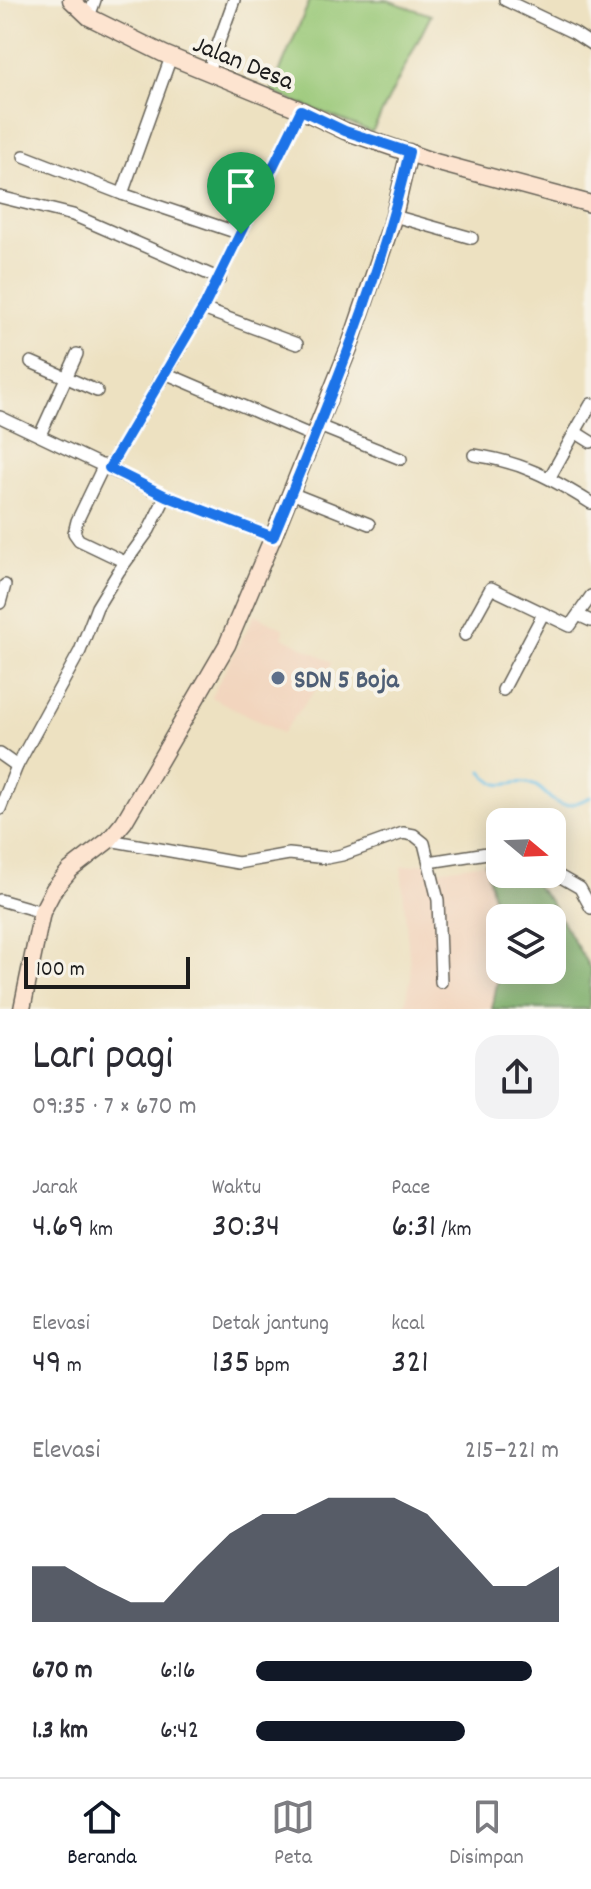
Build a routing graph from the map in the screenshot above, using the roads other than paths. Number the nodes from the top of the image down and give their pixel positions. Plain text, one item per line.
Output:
1 (71, 0) edge
2 (95, 0) edge
3 (234, 0) edge
4 (505, 0) edge
5 (89, 17) junction
6 (591, 44) edge
7 (171, 57) junction
8 (208, 72) junction
9 (301, 110) junction
10 (409, 152) junction
11 (24, 156) dead end
12 (122, 194) junction
13 (0, 197) edge
14 (591, 204) edge
15 (394, 216) junction
16 (241, 234) junction
17 (472, 238) dead end
18 (220, 279) junction
19 (203, 309) junction
20 (297, 344) dead end
21 (77, 354) dead end
22 (31, 362) dead end
23 (165, 373) junction
24 (66, 377) junction
25 (97, 391) dead end
26 (591, 404) edge
27 (0, 417) edge
28 (317, 431) junction
29 (575, 432) junction
30 (40, 435) junction
31 (591, 442) edge
32 (474, 455) dead end
33 (401, 459) dead end
34 (106, 466) junction
35 (550, 477) junction
36 (291, 493) junction
37 (166, 496) junction
38 (591, 503) edge
39 (369, 524) dead end
40 (273, 537) junction
41 (125, 562) junction
42 (5, 585) dead end
43 (591, 596) edge
44 (0, 603) edge
45 (543, 614) junction
46 (585, 618) edge
47 (465, 635) dead end
48 (503, 690) dead end
49 (0, 754) edge
50 (17, 766) junction
51 (0, 809) edge
52 (109, 840) junction
53 (486, 853) edge
54 (429, 862) junction
55 (566, 880) edge
56 (0, 900) edge
57 (591, 908) edge
58 (42, 912) junction
59 (441, 982) dead end
60 (22, 1009) edge

1 - 5 street, Jalan Desa
2 - 5 street
3 - 8 street
4 - 6 street
5 - 7 street, Jalan Desa
7 - 8 street, Jalan Desa
7 - 12 street
8 - 9 street, Jalan Desa
9 - 10 street, Jalan Desa
9 - 16 street
10 - 14 street, Jalan Desa
10 - 15 street
11 - 12 street
12 - 16 street
13 - 18 street
15 - 17 street
15 - 28 street
16 - 18 street
18 - 19 street
19 - 20 street
19 - 23 street
21 - 24 street
22 - 24 street
23 - 28 street
23 - 34 street
24 - 25 street
24 - 30 street
26 - 29 street
27 - 30 street
28 - 33 street
28 - 36 street
29 - 31 street
29 - 35 street
30 - 34 street
32 - 35 street
34 - 37 street
34 - 41 street
35 - 38 street
36 - 39 street
36 - 40 street
37 - 40 street
37 - 41 street
40 - 52 street
41 - 50 street
42 - 44 street
43 - 46 street
45 - 46 street
45 - 47 street
45 - 48 street
49 - 50 street
50 - 51 street
52 - 54 street
52 - 58 street
53 - 54 street
54 - 59 street
55 - 57 street
56 - 58 street
58 - 60 street

